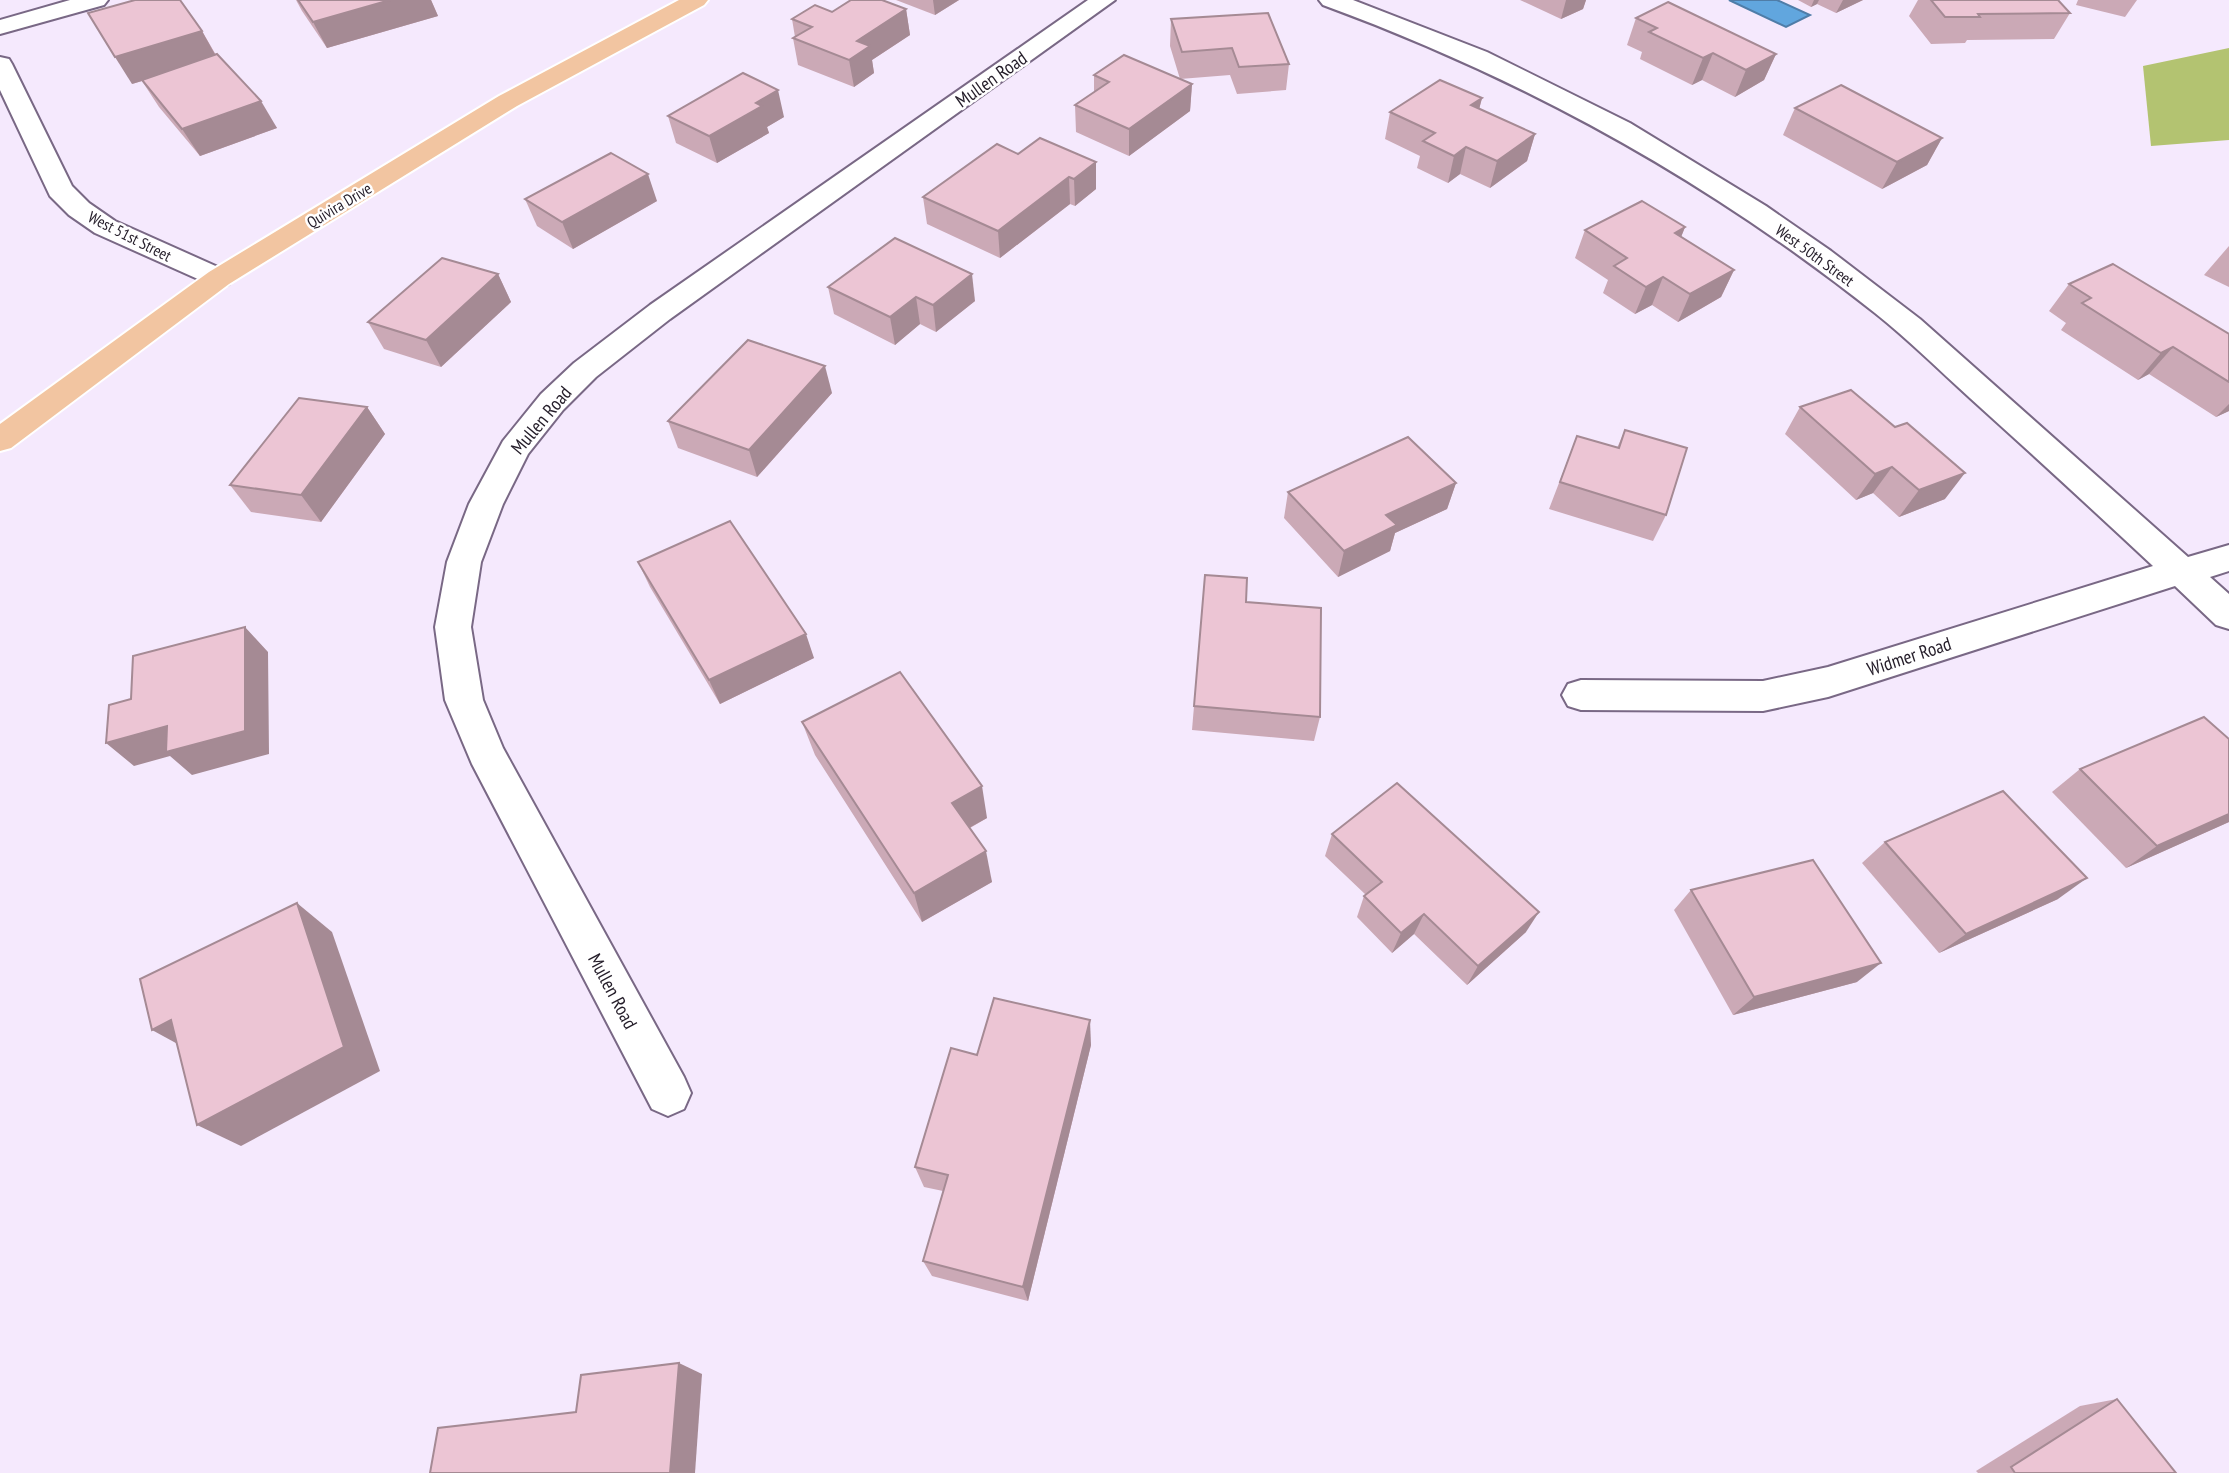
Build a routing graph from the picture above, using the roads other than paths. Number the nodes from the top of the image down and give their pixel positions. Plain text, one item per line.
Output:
1 (96, 0) edge
2 (696, 0) edge
3 (1103, 0) edge
4 (1332, 0) edge
5 (0, 27) edge
6 (0, 64) edge
7 (219, 278) junction
8 (0, 440) edge
9 (2229, 558) edge
10 (2180, 571) junction
11 (2229, 615) edge
12 (1580, 695) dead end
13 (668, 1093) dead end

1 - 5 street
2 - 7 main road, Quivira Drive
3 - 13 street, Mullen Road
4 - 10 street, West 50th Street
6 - 7 street, West 51st Street
7 - 8 main road, Quivira Drive
9 - 10 street, Widmer Road
10 - 11 street, West 50th Street
10 - 12 street, Widmer Road

